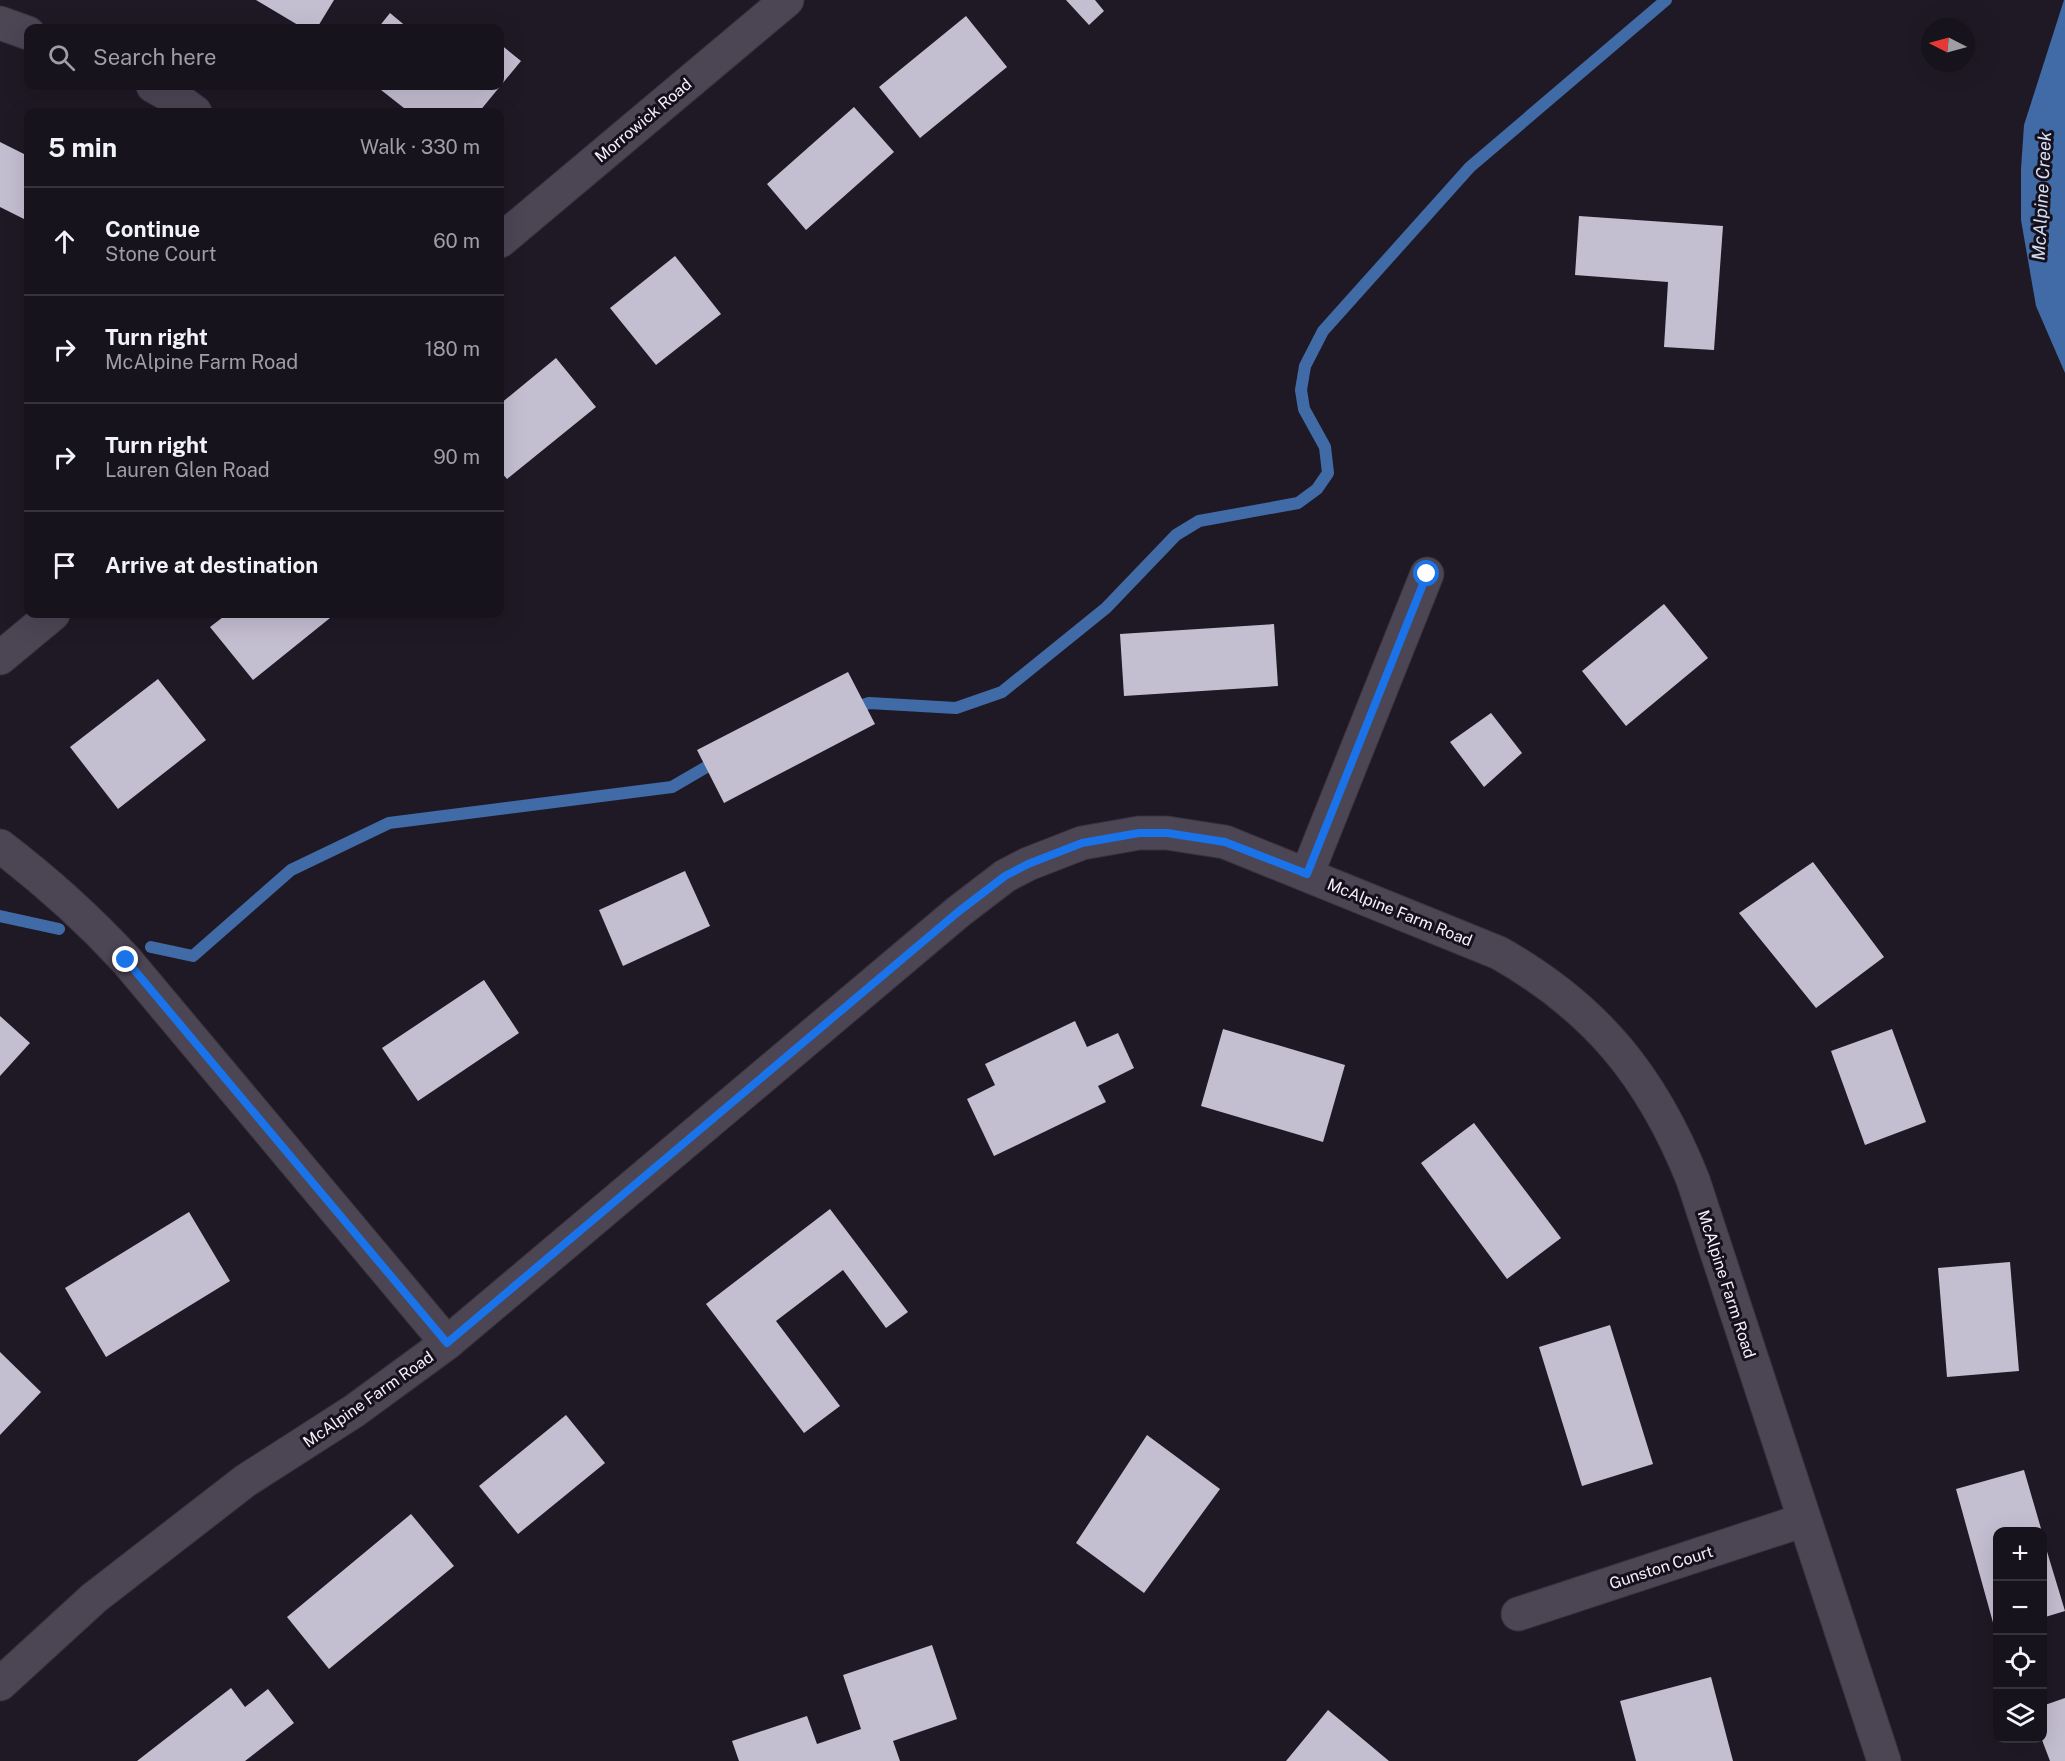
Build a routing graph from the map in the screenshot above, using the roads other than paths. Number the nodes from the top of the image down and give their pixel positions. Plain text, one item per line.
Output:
1 (787, 0) edge
2 (0, 23) edge
3 (24, 32) edge
4 (160, 90) edge
5 (190, 108) edge
6 (504, 238) edge
7 (1427, 574) dead end
8 (48, 618) edge
9 (0, 658) edge
10 (0, 846) edge
11 (1307, 874) junction
12 (447, 1343) junction
13 (1804, 1520) junction
14 (1518, 1614) dead end
15 (0, 1684) edge
16 (1884, 1761) edge

1 - 6 street, Morrowick Road
2 - 3 street
4 - 5 street
7 - 11 street
8 - 9 street
10 - 12 street
11 - 12 street, McAlpine Farm Road
11 - 13 street, McAlpine Farm Road
12 - 15 street, McAlpine Farm Road
13 - 14 street, Gunston Court
13 - 16 street, McAlpine Farm Road

